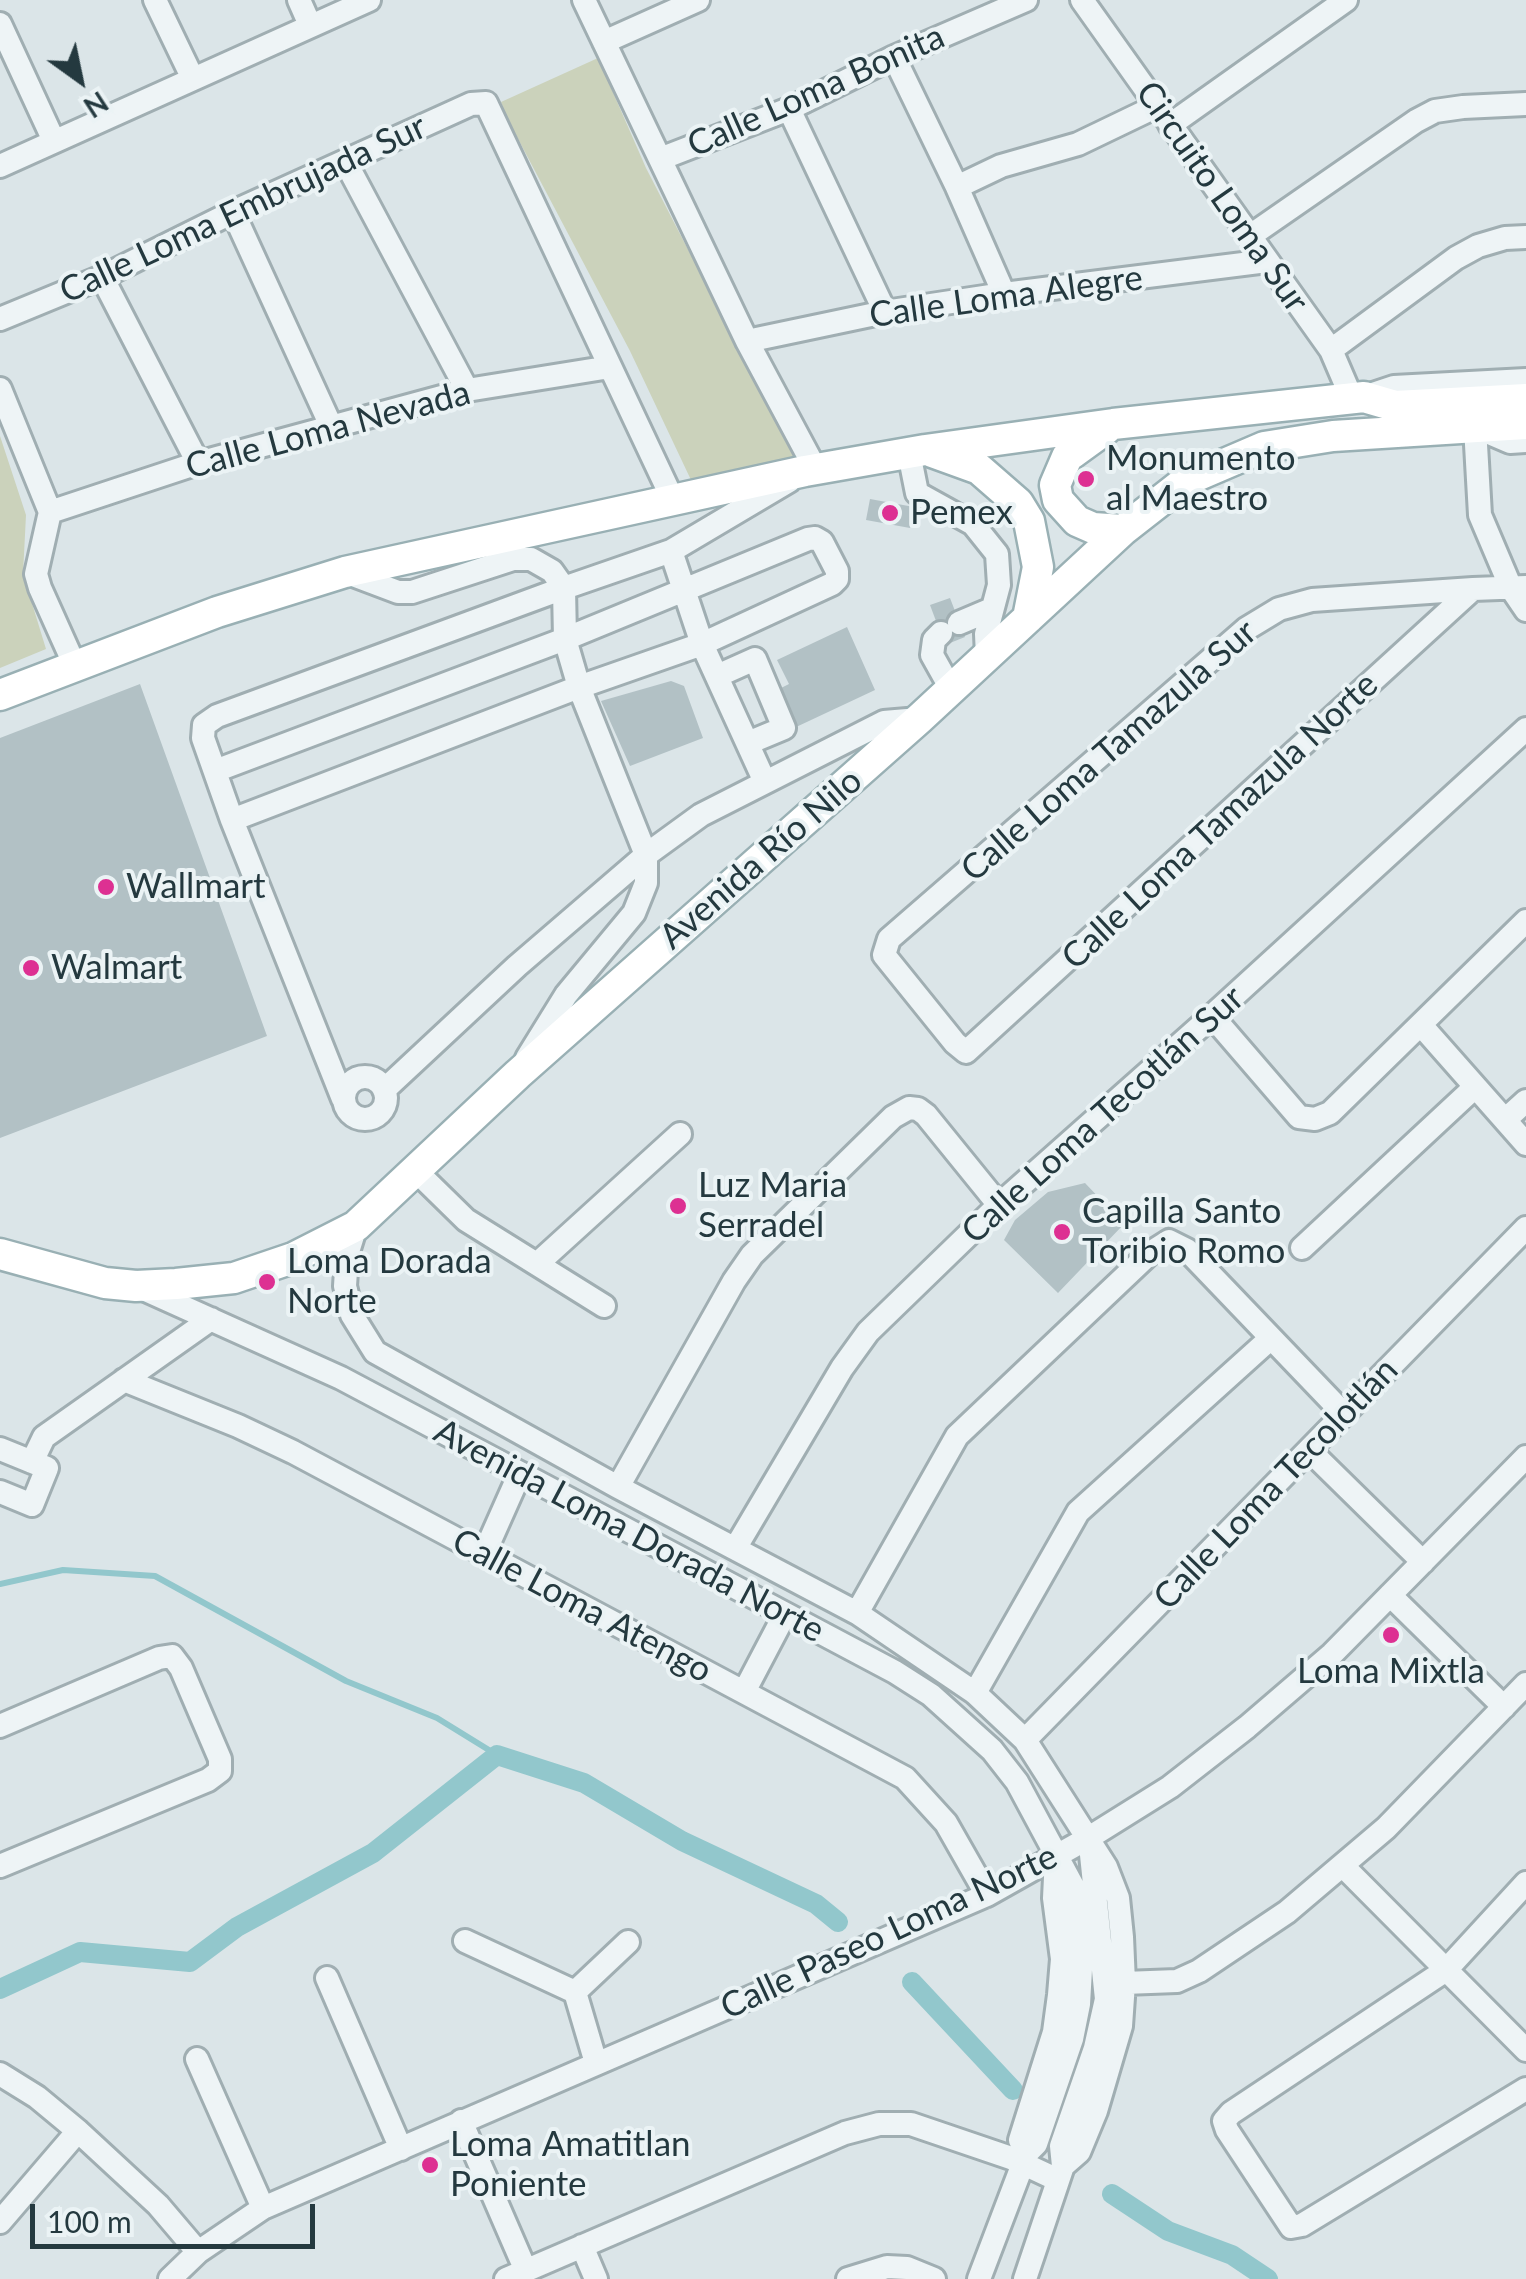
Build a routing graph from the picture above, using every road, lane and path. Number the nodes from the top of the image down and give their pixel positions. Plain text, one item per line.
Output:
1 (154, 0) edge
2 (299, 0) edge
3 (369, 0) edge
4 (584, 0) edge
5 (698, 0) edge
6 (1026, 0) edge
7 (1346, 0) edge
8 (1095, 5) edge
9 (0, 24) edge
10 (310, 24) junction
11 (604, 42) junction
12 (894, 57) junction
13 (192, 79) junction
14 (1526, 104) edge
15 (789, 109) junction
16 (1164, 116) junction
17 (54, 141) junction
18 (660, 159) junction
19 (346, 161) junction
20 (0, 166) edge
21 (957, 187) junction
22 (232, 212) junction
23 (1250, 236) junction
24 (1526, 237) edge
25 (1267, 261) junction
26 (102, 277) junction
27 (1004, 294) junction
28 (885, 312) junction
29 (0, 319) edge
30 (747, 341) junction
31 (1331, 350) junction
32 (610, 367) junction
33 (1526, 380) edge
34 (0, 389) edge
35 (467, 390) junction
36 (1358, 398) junction
37 (1526, 398) edge
38 (1114, 424) junction
39 (1526, 424) edge
40 (331, 426) junction
41 (1475, 427) junction
42 (1526, 441) edge
43 (917, 451) junction
44 (198, 463) junction
45 (810, 470) junction
46 (672, 498) junction
47 (50, 512) junction
48 (1122, 530) junction
49 (671, 550) junction
50 (345, 572) junction
51 (1518, 587) edge
52 (564, 588) junction
53 (684, 588) junction
54 (1473, 589) junction
55 (992, 609) junction
56 (1526, 610) edge
57 (1028, 618) junction
58 (565, 639) junction
59 (702, 644) junction
60 (987, 656) junction
61 (75, 666) junction
62 (717, 676) junction
63 (580, 687) junction
64 (951, 690) junction
65 (0, 695) edge
66 (919, 719) junction
67 (1526, 729) edge
68 (748, 743) junction
69 (215, 771) junction
70 (765, 782) junction
71 (232, 820) junction
72 (646, 855) junction
73 (1526, 921) edge
74 (1212, 1016) junction
75 (1421, 1025) junction
76 (966, 1052) joint
77 (518, 1074) junction
78 (1474, 1087) junction
79 (384, 1090) junction
80 (344, 1099) junction
81 (1526, 1100) edge
82 (1505, 1120) junction
83 (680, 1134) dead end
84 (1526, 1144) edge
85 (416, 1171) junction
86 (999, 1206) junction
87 (356, 1226) junction
88 (1526, 1228) edge
89 (1302, 1248) dead end
90 (0, 1254) edge
91 (537, 1264) junction
92 (136, 1286) junction
93 (604, 1306) dead end
94 (211, 1319) junction
95 (1271, 1338) junction
96 (124, 1380) junction
97 (1344, 1414) junction
98 (0, 1450) edge
99 (1310, 1450) junction
100 (1526, 1457) edge
101 (32, 1462) junction
102 (520, 1473) junction
103 (618, 1487) junction
104 (0, 1492) edge
105 (736, 1547) junction
106 (484, 1554) junction
107 (1422, 1562) junction
108 (1390, 1595) junction
109 (857, 1613) junction
110 (786, 1614) junction
111 (1526, 1684) edge
112 (744, 1692) junction
113 (975, 1693) junction
114 (1504, 1706) junction
115 (0, 1726) edge
116 (1025, 1740) junction
117 (1090, 1837) junction
118 (1056, 1857) junction
119 (0, 1866) edge
120 (1343, 1866) junction
121 (1526, 1883) edge
122 (987, 1895) junction
123 (465, 1942) dead end
124 (628, 1942) dead end
125 (1446, 1970) junction
126 (327, 1978) dead end
127 (1124, 1982) junction
128 (576, 1992) junction
129 (1526, 2050) edge
130 (197, 2059) dead end
131 (596, 2063) junction
132 (0, 2074) edge
133 (1526, 2089) edge
134 (462, 2121) junction
135 (78, 2131) junction
136 (401, 2149) junction
137 (1026, 2158) junction
138 (1060, 2173) junction
139 (263, 2208) junction
140 (0, 2222) edge
141 (582, 2246) junction
142 (198, 2252) junction
143 (516, 2275) edge
144 (170, 2279) edge
145 (596, 2279) edge
146 (848, 2279) edge
147 (934, 2279) edge
148 (979, 2279) edge
149 (1025, 2279) edge

1 - 13 street
2 - 10 street
3 - 10 street
4 - 11 street
5 - 11 street
6 - 12 street, Calle Loma Bonita
7 - 16 street
8 - 16 street, Circuito Loma Sur
9 - 17 street
10 - 13 street
11 - 18 street
12 - 15 street, Calle Loma Bonita
12 - 21 street
13 - 17 street
14 - 23 street
15 - 18 street, Calle Loma Bonita
15 - 28 street
16 - 21 street
16 - 23 street, Circuito Loma Sur
17 - 20 street
18 - 30 street
19 - 22 street, Calle Loma Embrujada Sur
19 - 32 street, Calle Loma Embrujada Sur
19 - 35 street
21 - 27 street
22 - 26 street, Calle Loma Embrujada Sur
22 - 40 street
23 - 25 street, Circuito Loma Sur
24 - 31 street
25 - 27 street, Calle Loma Alegre
25 - 31 street, Circuito Loma Sur
26 - 29 street, Calle Loma Embrujada Sur
26 - 44 street
27 - 28 street, Calle Loma Alegre
28 - 30 street, Calle Loma Alegre
30 - 45 street
31 - 36 street, Circuito Loma Sur
32 - 35 street, Calle Loma Nevada
32 - 46 street
33 - 36 street
34 - 47 street
35 - 40 street, Calle Loma Nevada
36 - 37 main road
36 - 38 main road
38 - 43 main road
38 - 48 main road
39 - 41 main road, Avenida Río Nilo
40 - 44 street, Calle Loma Nevada
41 - 42 street
41 - 48 main road, Avenida Río Nilo
41 - 51 street
43 - 45 main road
43 - 55 street
43 - 57 main road
44 - 47 street, Calle Loma Nevada
45 - 46 main road
45 - 49 street
46 - 50 main road
47 - 61 street
48 - 57 main road, Avenida Río Nilo
49 - 52 street
49 - 53 street
50 - 52 street
50 - 61 main road
51 - 54 street, Calle Loma Tamazula Sur
51 - 56 street
52 - 58 street
52 - 69 street
53 - 58 street
53 - 59 street
53 - 59 street
54 - 76 street, Calle Loma Tamazula Norte
54 - 76 street, Calle Loma Tamazula Sur
55 - 60 street
55 - 64 street
57 - 60 main road, Avenida Río Nilo
58 - 63 street
58 - 69 street
59 - 62 street
59 - 63 street
60 - 64 main road, Avenida Río Nilo
61 - 65 main road
62 - 68 street
62 - 68 street
63 - 71 street
63 - 72 street
64 - 66 main road, Avenida Río Nilo
66 - 70 street
66 - 77 main road, Avenida Río Nilo
67 - 74 street, Calle Loma Tecotlán Sur
68 - 70 street
69 - 71 street
70 - 72 street
71 - 80 street
72 - 77 street
72 - 79 street
73 - 75 street
74 - 75 street
74 - 86 street, Calle Loma Tecotlán Sur
75 - 78 street
77 - 85 main road, Avenida Río Nilo
78 - 82 street
78 - 89 street
79 - 80 street
79 - 80 street
81 - 82 street
82 - 84 street
83 - 91 street
85 - 87 main road, Avenida Río Nilo
85 - 91 street
86 - 103 street
86 - 105 street, Calle Loma Tecotlán Sur
87 - 92 main road, Avenida Río Nilo
87 - 103 street, Avenida Loma Dorada Norte
88 - 97 street, Calle Loma Tecolotlán
90 - 92 main road, Avenida Río Nilo
91 - 93 street
92 - 94 street, Avenida Loma Dorada Norte
94 - 96 street
94 - 102 street, Avenida Loma Dorada Norte
95 - 97 street
95 - 109 street
95 - 113 street
96 - 101 street
96 - 106 street, Calle Loma Atengo
97 - 99 street, Calle Loma Tecolotlán
98 - 101 street
99 - 107 street
99 - 116 street, Calle Loma Tecolotlán
100 - 107 street, Calle Paseo Loma Norte
101 - 104 street
102 - 106 street
102 - 110 street, Avenida Loma Dorada Norte
103 - 105 street, Avenida Loma Dorada Norte
105 - 109 street, Avenida Loma Dorada Norte
106 - 112 street, Calle Loma Atengo
107 - 108 street, Calle Paseo Loma Norte
108 - 114 street
108 - 117 street, Calle Paseo Loma Norte
109 - 113 street, Avenida Loma Dorada Norte
110 - 112 street
110 - 118 street, Avenida Loma Dorada Norte
111 - 114 street
112 - 122 street, Calle Loma Atengo
113 - 116 street, Avenida Loma Dorada Norte
114 - 120 street
115 - 119 street
116 - 117 street, Avenida Loma Dorada Norte
117 - 118 street, Calle Paseo Loma Norte
117 - 127 street, Avenida Loma Dorada Norte
117 - 138 street, Avenida Loma Dorada Norte
118 - 122 street, Calle Paseo Loma Norte
118 - 137 street, Avenida Loma Dorada Norte
120 - 125 street
120 - 127 street
121 - 125 street
122 - 131 street, Calle Paseo Loma Norte
123 - 128 street
124 - 128 street
125 - 129 street
125 - 133 street
126 - 136 street
127 - 138 street, Avenida Loma Dorada Norte
128 - 131 street
130 - 139 street
131 - 134 street, Calle Paseo Loma Norte
132 - 135 street
134 - 136 street, Calle Paseo Loma Norte
134 - 143 street
135 - 140 street
135 - 142 street
136 - 139 street, Calle Paseo Loma Norte
137 - 138 street
137 - 141 street
137 - 148 street, Avenida Loma Dorada Norte
138 - 149 street, Avenida Loma Dorada Norte
139 - 142 street, Calle Paseo Loma Norte
141 - 143 street
141 - 145 street
142 - 144 street, Calle Paseo Loma Norte
146 - 147 street

